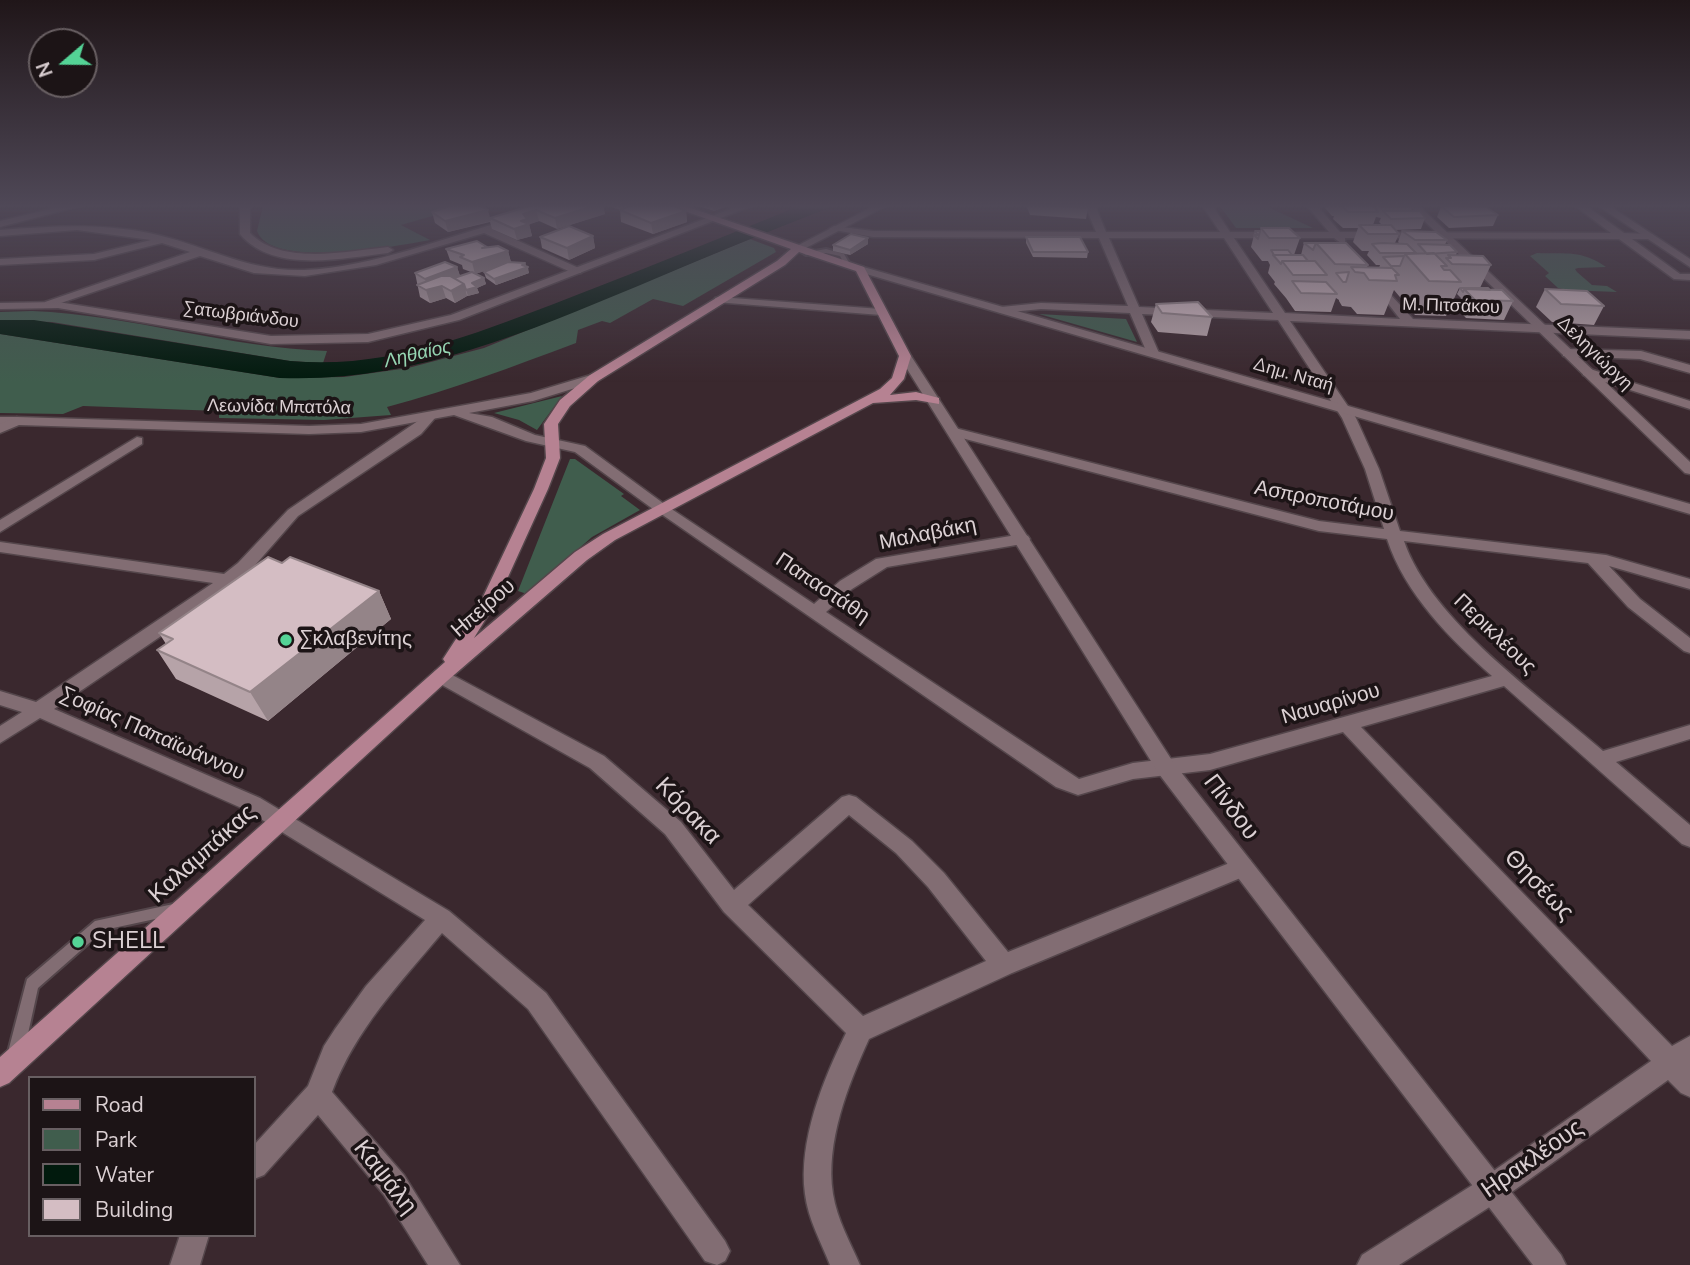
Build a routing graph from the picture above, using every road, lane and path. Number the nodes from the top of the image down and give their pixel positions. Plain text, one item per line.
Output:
1 (166, 264) edge
2 (234, 264) edge
3 (365, 264) edge
4 (561, 264) edge
5 (596, 264) edge
6 (779, 264) edge
7 (836, 264) edge
8 (1115, 264) edge
9 (1247, 264) edge
10 (1475, 264) edge
11 (1660, 264) edge
12 (577, 271) junction
13 (858, 272) junction
14 (1370, 274) edge
15 (1690, 277) edge
16 (719, 300) junction
17 (49, 304) junction
18 (0, 306) edge
19 (1001, 310) junction
20 (1135, 311) junction
21 (881, 312) junction
22 (1285, 318) junction
23 (1410, 323) junction
24 (1543, 329) junction
25 (1690, 335) edge
26 (1153, 353) junction
27 (1567, 353) junction
28 (905, 356) junction
29 (1690, 369) edge
30 (1587, 372) junction
31 (594, 378) junction
32 (934, 401) junction
33 (866, 402) junction
34 (1690, 405) edge
35 (1343, 409) junction
36 (451, 414) junction
37 (428, 418) junction
38 (0, 421) edge
39 (17, 421) junction
40 (0, 429) edge
41 (955, 432) junction
42 (136, 441) dead end
43 (552, 443) junction
44 (1690, 470) edge
45 (662, 509) junction
46 (1690, 509) edge
47 (0, 527) edge
48 (1394, 537) junction
49 (1022, 539) junction
50 (0, 547) edge
51 (1593, 559) junction
52 (228, 580) junction
53 (1690, 584) edge
54 (816, 612) junction
55 (1690, 646) edge
56 (441, 676) junction
57 (1506, 679) junction
58 (0, 698) edge
59 (39, 710) junction
60 (1347, 724) junction
61 (1690, 732) edge
62 (0, 736) edge
63 (1598, 760) junction
64 (1166, 768) junction
65 (283, 821) junction
66 (1690, 838) edge
67 (1242, 867) junction
68 (732, 905) junction
69 (187, 907) junction
70 (441, 918) junction
71 (1004, 965) junction
72 (860, 1030) junction
73 (1680, 1056) edge
74 (7, 1068) edge
75 (1690, 1084) edge
76 (318, 1095) junction
77 (256, 1163) edge
78 (1492, 1189) junction
79 (194, 1237) edge
80 (715, 1251) dead end
81 (185, 1265) edge
82 (445, 1265) edge
83 (845, 1265) edge
84 (1372, 1265) edge
85 (1551, 1265) edge

1 - 17 street
2 - 3 street
4 - 12 street
5 - 12 street, Σατωβριάνδου
6 - 16 main road, Ηπείρου
7 - 13 main road
8 - 20 street
9 - 22 street, Περικλέους
10 - 24 street, Δεληγιώργη
11 - 15 street
12 - 17 street, Σατωβριάνδου
13 - 19 street, Δημ. Νταή
13 - 21 main road
14 - 23 street
16 - 21 street
16 - 31 main road, Ηπείρου
17 - 18 street, Σατωβριάνδου
19 - 20 street, Μ. Πιτσάκου
19 - 26 street, Δημ. Νταή
20 - 22 street, Μ. Πιτσάκου
20 - 26 street
21 - 28 main road
22 - 23 street, Μ. Πιτσάκου
22 - 35 street, Περικλέους
23 - 24 street, Μ. Πιτσάκου
24 - 25 street, Μ. Πιτσάκου
24 - 27 street, Δεληγιώργη
26 - 35 street, Δημ. Νταή
27 - 29 street
27 - 30 street, Δεληγιώργη
28 - 32 street, Πίνδου
28 - 33 main road, Ηπείρου
30 - 34 street
30 - 44 street, Δεληγιώργη
31 - 36 street, Λεωνίδα Μπατόλα
31 - 43 main road, Ηπείρου
32 - 33 main road
32 - 41 street, Πίνδου
33 - 45 main road, Ηπείρου
35 - 46 street, Δημ. Νταή
35 - 48 street, Περικλέους
36 - 37 street, Λεωνίδα Μπατόλα
36 - 43 street, Παπαστάθη
37 - 39 street, Λεωνίδα Μπατόλα
37 - 52 street
38 - 39 street, Λεωνίδα Μπατόλα
39 - 40 street
41 - 48 street, Ασπροποτάμου
41 - 49 street, Πίνδου
42 - 47 street
43 - 45 street, Παπαστάθη
43 - 56 main road, Ηπείρου
45 - 54 street, Παπαστάθη
45 - 56 main road, Ηπείρου
48 - 51 street, Ασπροποτάμου
48 - 57 street, Περικλέους
49 - 54 street, Μαλαβάκη
49 - 64 street, Πίνδου
50 - 52 street
51 - 53 street, Ασπροποτάμου
51 - 55 street
52 - 59 street
54 - 64 street, Παπαστάθη
56 - 65 main road, Καλαμπάκας
56 - 68 street, Κόρακα
57 - 60 street, Ναυαρίνου
57 - 63 street, Περικλέους
58 - 59 street, Σοφίας Παπαϊωάννου
59 - 62 street
59 - 65 street, Σοφίας Παπαϊωάννου
60 - 64 street, Ναυαρίνου
60 - 73 street, Θησέως
61 - 63 street
63 - 66 street, Περικλέους
64 - 67 street, Πίνδου
65 - 69 main road, Καλαμπάκας
65 - 70 street, Σοφίας Παπαϊωάννου
67 - 71 street
67 - 78 street, Πίνδου
68 - 71 street
68 - 72 street, Κόρακα
69 - 74 main road, Καλαμπάκας
69 - 74 lane
70 - 76 street
70 - 80 street, Σοφίας Παπαϊωάννου
71 - 72 street
72 - 83 street
73 - 75 street, Θησέως
73 - 78 street, Ηρακλέους
76 - 77 street
76 - 82 street, Καψάλη
78 - 84 street, Ηρακλέους
78 - 85 street, Πίνδου
79 - 81 street

